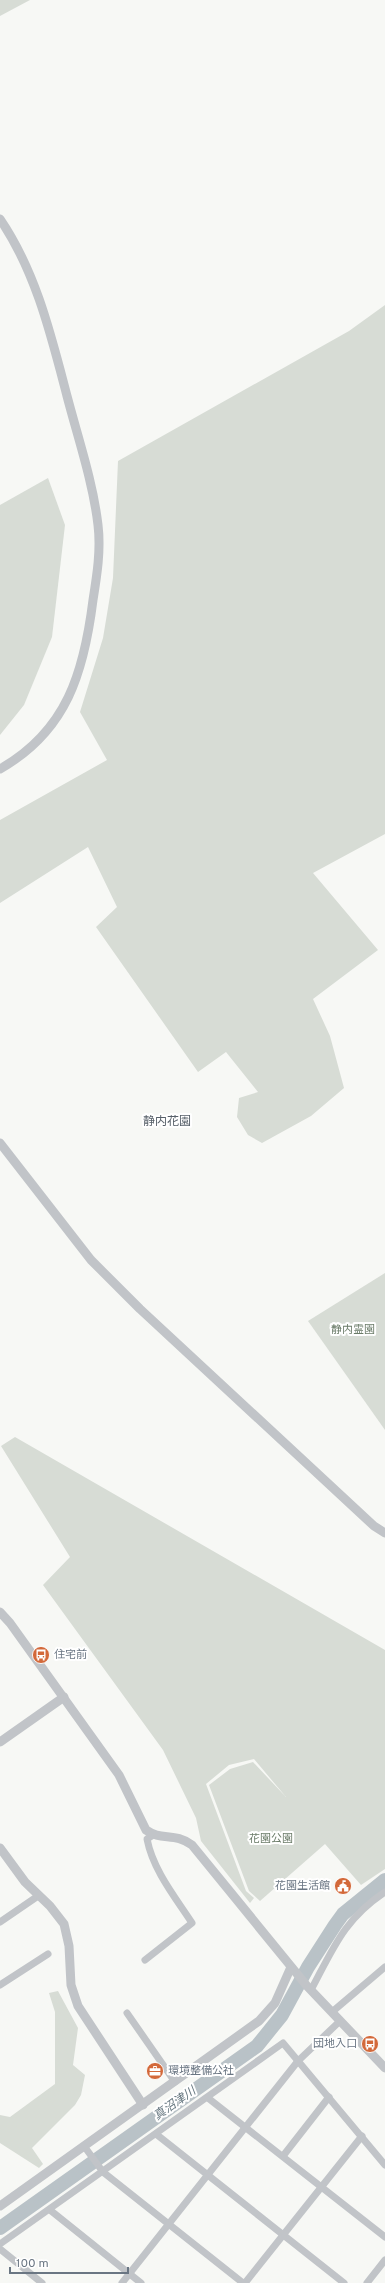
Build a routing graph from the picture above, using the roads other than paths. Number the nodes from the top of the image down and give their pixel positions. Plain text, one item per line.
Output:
1 (0, 219) edge
2 (0, 769) edge
3 (0, 1143) edge
4 (385, 1533) edge
5 (0, 1612) edge
6 (64, 1697) junction
7 (0, 1742) edge
8 (153, 1835) junction
9 (0, 1848) edge
10 (385, 1892) edge
11 (38, 1896) junction
12 (0, 1922) edge
13 (48, 1954) dead end
14 (145, 1960) dead end
15 (385, 1967) edge
16 (294, 1970) junction
17 (0, 1985) edge
18 (309, 1988) junction
19 (332, 2012) junction
20 (127, 2013) dead end
21 (340, 2021) junction
22 (298, 2061) junction
23 (385, 2068) edge
24 (175, 2082) junction
25 (330, 2097) junction
26 (208, 2098) junction
27 (143, 2105) junction
28 (246, 2127) junction
29 (156, 2134) junction
30 (362, 2136) junction
31 (84, 2146) junction
32 (283, 2156) junction
33 (385, 2164) edge
34 (101, 2170) junction
35 (208, 2175) junction
36 (322, 2187) junction
37 (0, 2206) edge
38 (50, 2210) junction
39 (169, 2224) junction
40 (283, 2235) junction
41 (385, 2237) edge
42 (0, 2244) edge
43 (0, 2249) edge
44 (385, 2260) edge
45 (129, 2274) junction
46 (42, 2283) edge
47 (122, 2283) edge
48 (141, 2283) edge
49 (244, 2283) edge
50 (344, 2283) edge
51 (367, 2283) edge

1 - 2 street
3 - 4 street
5 - 6 street
6 - 7 street
6 - 8 street
8 - 14 street
8 - 16 street
9 - 11 street
10 - 18 street
11 - 12 street
11 - 27 street
13 - 17 street
15 - 19 street
16 - 18 street
16 - 24 street
18 - 19 street
19 - 21 street
20 - 24 street
21 - 22 street
21 - 23 street
22 - 25 street
22 - 26 street
22 - 28 street
24 - 27 street
25 - 30 street
25 - 32 street
26 - 28 street
26 - 29 street
27 - 31 street
28 - 32 street
28 - 35 street
29 - 34 street
29 - 35 street
30 - 33 street
30 - 36 street
31 - 34 street
31 - 37 street
32 - 36 street
34 - 38 street
34 - 39 street
35 - 39 street
35 - 40 street
36 - 40 street
36 - 41 street
38 - 42 street
38 - 45 street
39 - 45 street
39 - 49 street
40 - 49 street
40 - 50 street
43 - 46 street
44 - 51 street
45 - 47 street
45 - 48 street

